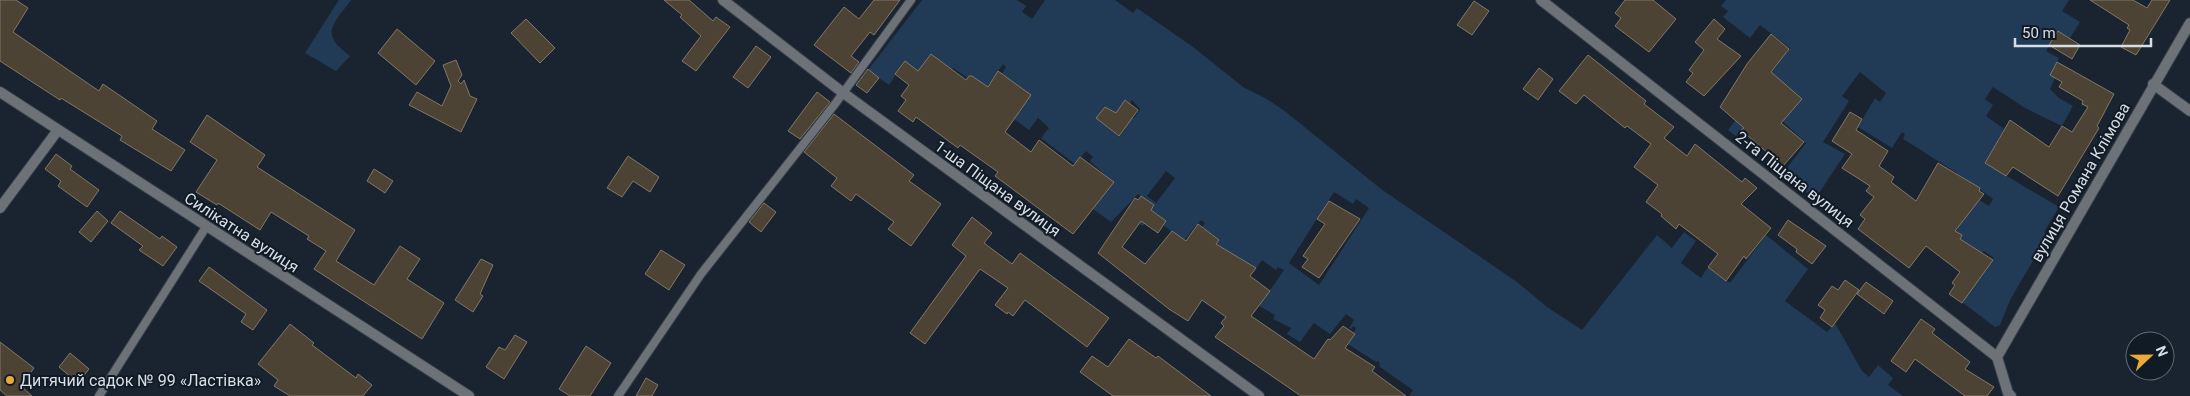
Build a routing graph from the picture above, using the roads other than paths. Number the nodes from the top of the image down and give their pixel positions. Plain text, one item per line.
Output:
1 (723, 0) edge
2 (911, 0) edge
3 (1541, 0) edge
4 (2190, 23) edge
5 (2153, 84) junction
6 (0, 92) edge
7 (842, 92) junction
8 (2190, 111) edge
9 (58, 130) junction
10 (0, 208) edge
11 (206, 227) junction
12 (1997, 357) junction
13 (99, 396) edge
14 (469, 396) edge
15 (618, 396) edge
16 (1259, 396) edge
17 (2011, 396) edge

1 - 7 street, 1-ша Піщана вулиця
2 - 7 lane
3 - 12 street, 2-га Піщана вулиця
4 - 5 street, вулиця Романа Клімова
5 - 8 street
5 - 12 street, вулиця Романа Клімова
6 - 9 street, Силікатна вулиця
7 - 15 lane
7 - 16 street, 1-ша Піщана вулиця
9 - 10 street
9 - 11 street, Силікатна вулиця
11 - 13 lane
11 - 14 street, Силікатна вулиця
12 - 17 street

